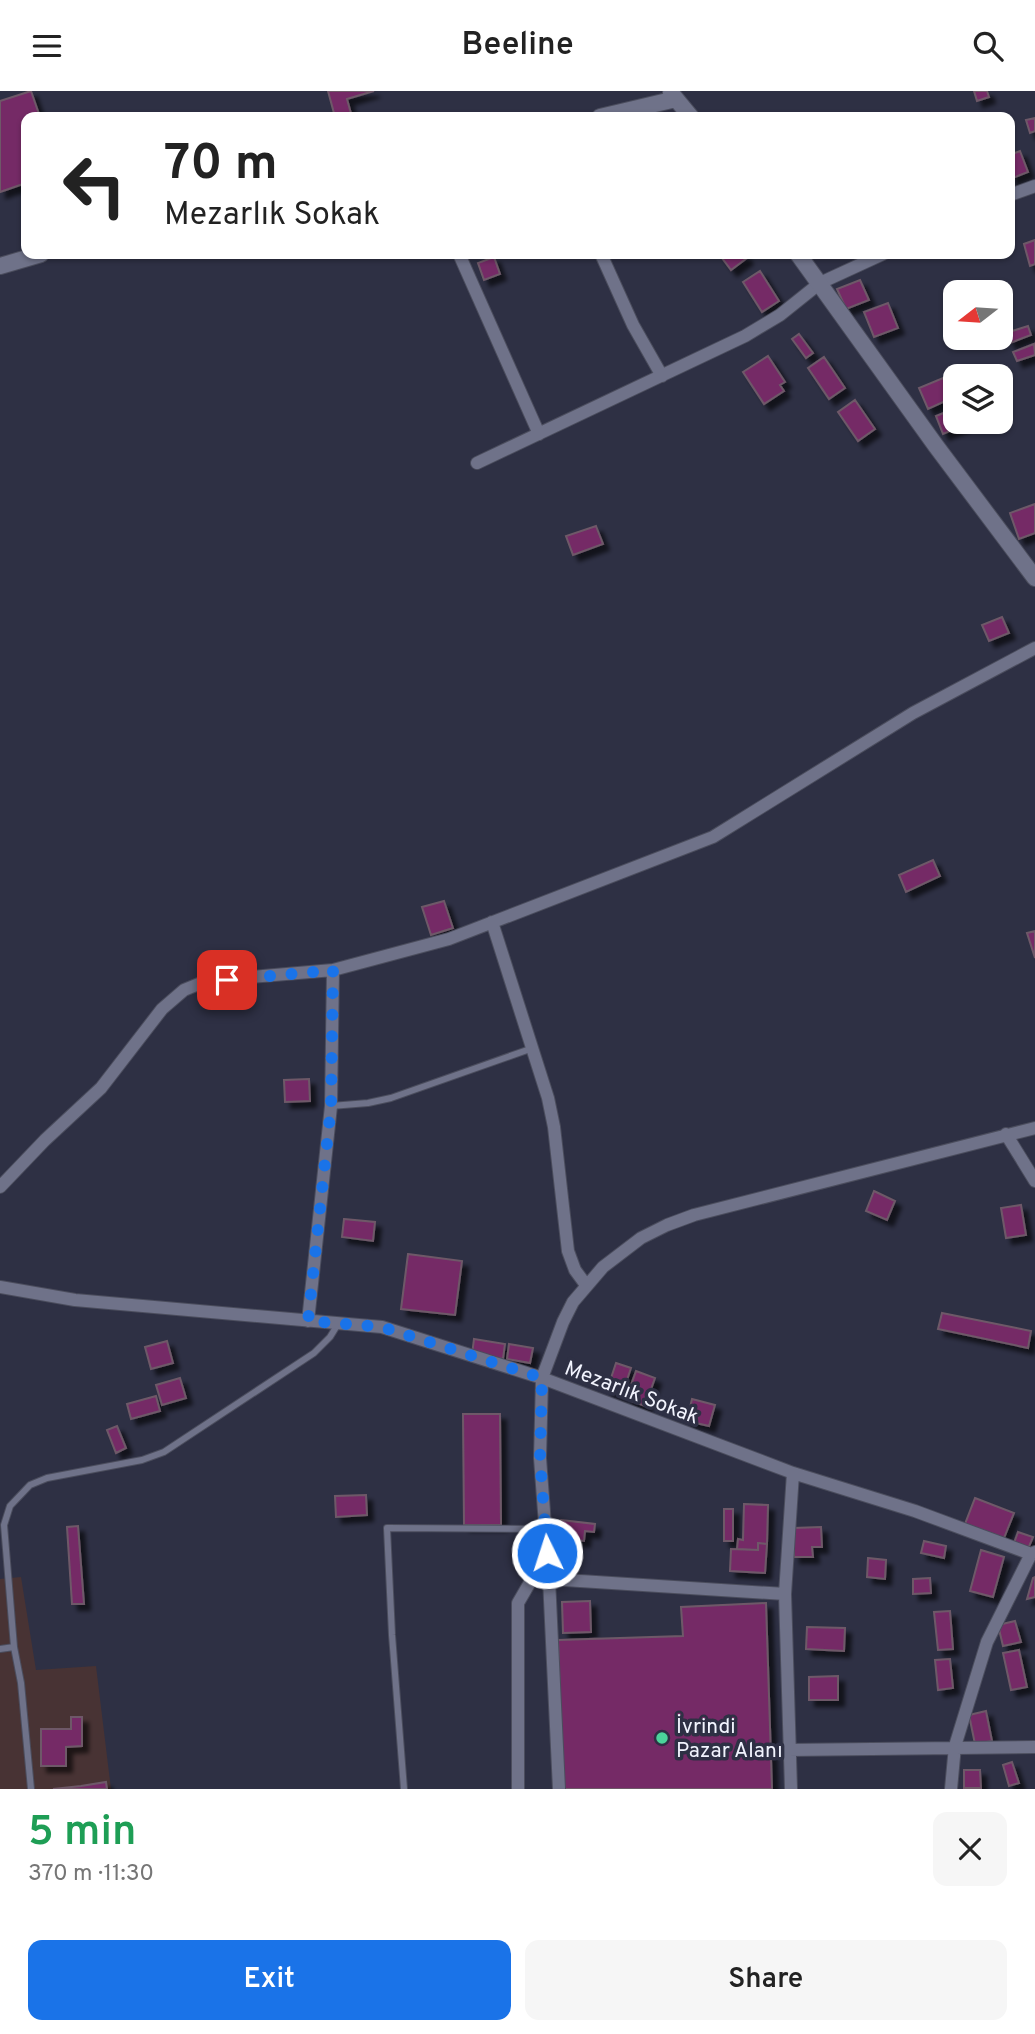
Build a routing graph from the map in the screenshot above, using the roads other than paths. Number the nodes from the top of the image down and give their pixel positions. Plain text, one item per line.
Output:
1 (673, 95) edge
2 (617, 112) edge
3 (687, 112) edge
4 (1035, 186) edge
5 (1015, 193) edge
6 (25, 259) edge
7 (460, 259) edge
8 (603, 259) edge
9 (802, 259) edge
10 (872, 259) edge
11 (0, 267) edge
12 (820, 283) junction
13 (662, 376) junction
14 (539, 434) junction
15 (477, 463) dead end
16 (1035, 578) edge
17 (1035, 648) edge
18 (492, 922) junction
19 (333, 970) junction
20 (533, 1048) junction
21 (331, 1106) junction
22 (1035, 1128) edge
23 (1006, 1135) junction
24 (1035, 1181) edge
25 (0, 1187) edge
26 (586, 1285) junction
27 (0, 1287) edge
28 (308, 1321) junction
29 (338, 1324) junction
30 (542, 1378) junction
31 (793, 1473) junction
32 (545, 1528) junction
33 (547, 1553) junction
34 (1033, 1553) edge
35 (549, 1579) junction
36 (785, 1594) junction
37 (14, 1647) junction
38 (0, 1649) edge
39 (955, 1746) junction
40 (1035, 1747) edge
41 (788, 1750) junction
42 (31, 1789) edge
43 (404, 1789) edge
44 (518, 1789) edge
45 (559, 1789) edge
46 (791, 1789) edge
47 (951, 1789) edge

1 - 2 street
1 - 3 street
4 - 5 street
6 - 11 street
7 - 14 street
8 - 13 street
9 - 12 street
10 - 12 street
12 - 13 street
12 - 16 street
13 - 14 street
14 - 15 street
17 - 18 street
18 - 19 street
18 - 20 street
19 - 21 street
19 - 25 street
20 - 21 lane
20 - 26 street
21 - 28 street
22 - 23 street
23 - 24 street
23 - 26 street
26 - 30 street
27 - 28 street, Mezarlık Sokak
28 - 29 street, Mezarlık Sokak
29 - 30 street, Mezarlık Sokak
29 - 37 lane
30 - 31 street, Mezarlık Sokak
30 - 32 street
31 - 34 street, Mezarlık Sokak
31 - 36 street
32 - 33 street
32 - 43 lane
33 - 35 street
33 - 44 street
34 - 39 street
35 - 36 street
35 - 45 street
36 - 41 street
37 - 38 lane
37 - 42 lane
39 - 40 street
39 - 41 street
39 - 47 street
41 - 46 street

